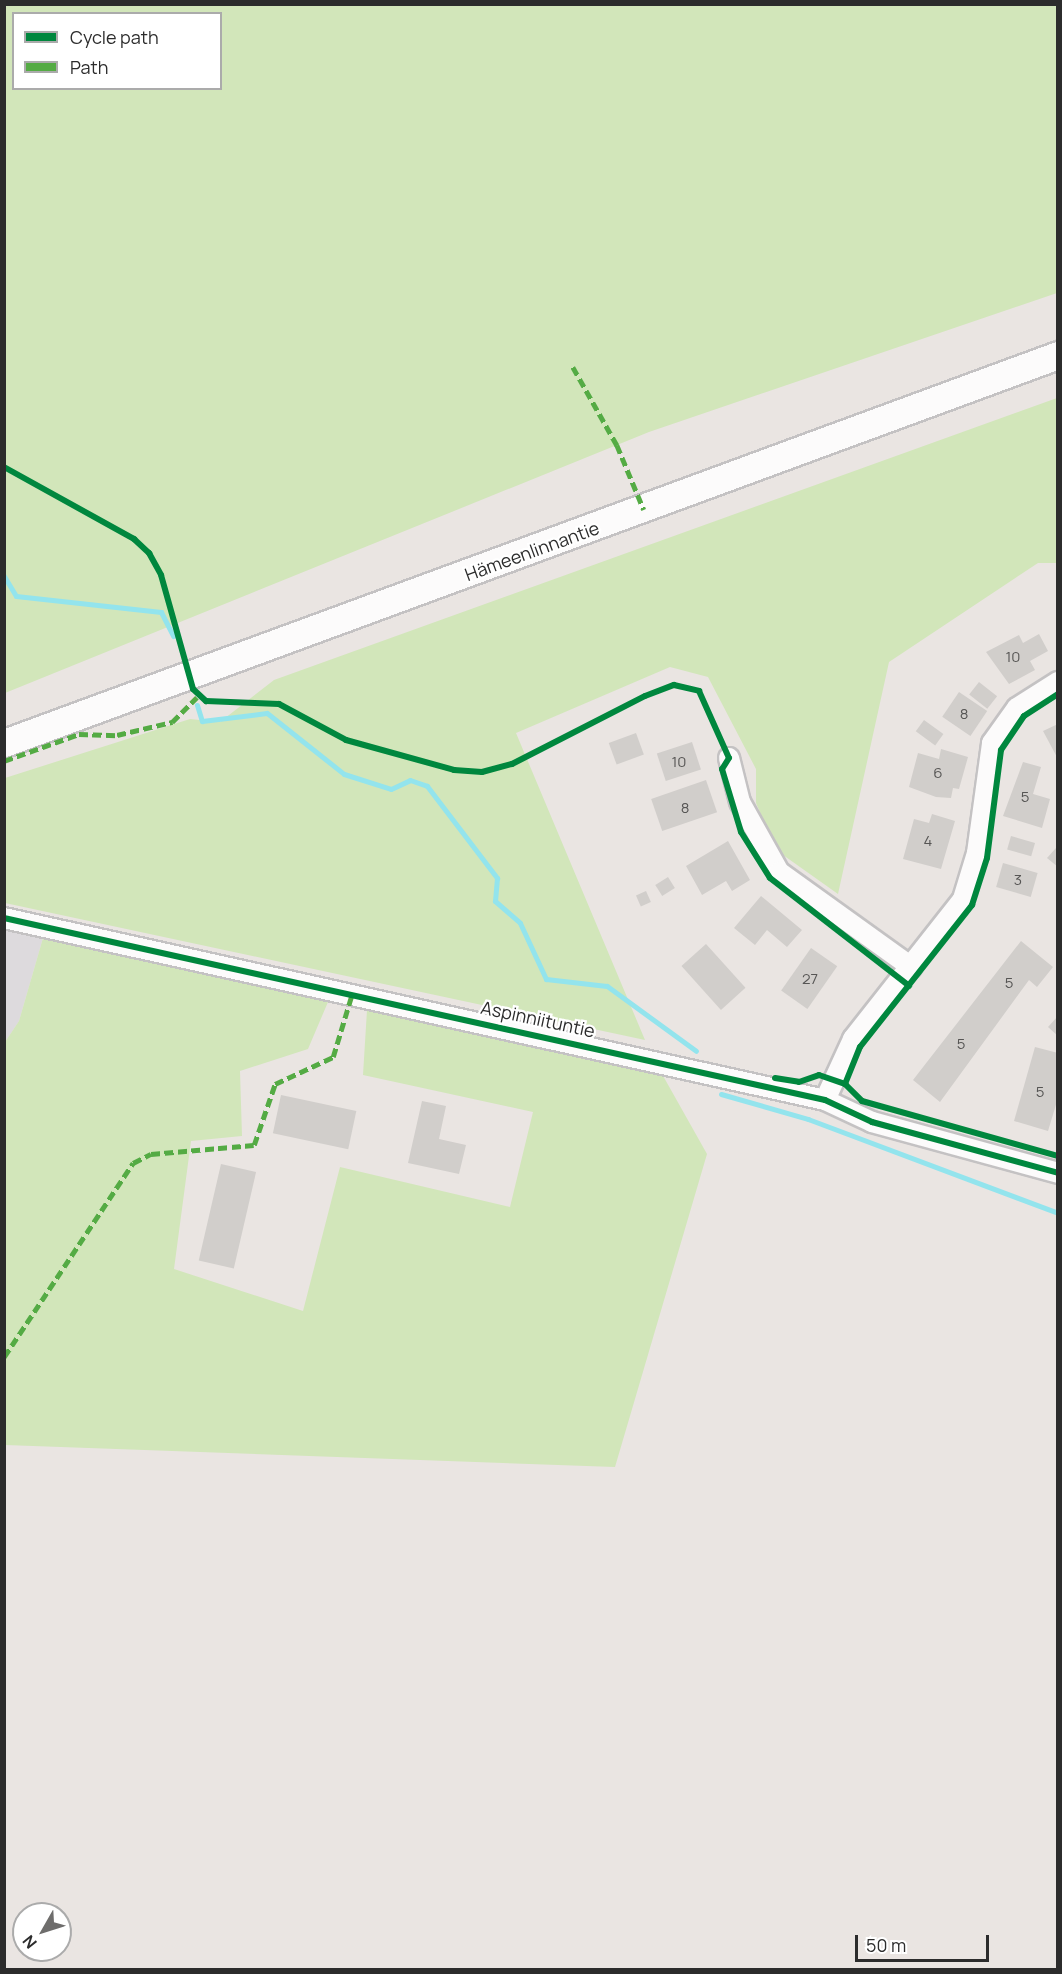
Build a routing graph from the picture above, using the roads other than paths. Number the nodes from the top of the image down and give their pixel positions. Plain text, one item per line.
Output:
1 (1058, 355) edge
2 (1058, 682) edge
3 (4, 743) edge
4 (729, 758) dead end
5 (4, 918) edge
6 (911, 967) junction
7 (825, 1100) junction
8 (1058, 1173) edge

1 - 3 main road, Hämeenlinnantie
2 - 6 street
4 - 6 street
5 - 7 street, Aspinniituntie
6 - 7 street
7 - 8 street, Aspinniituntie

